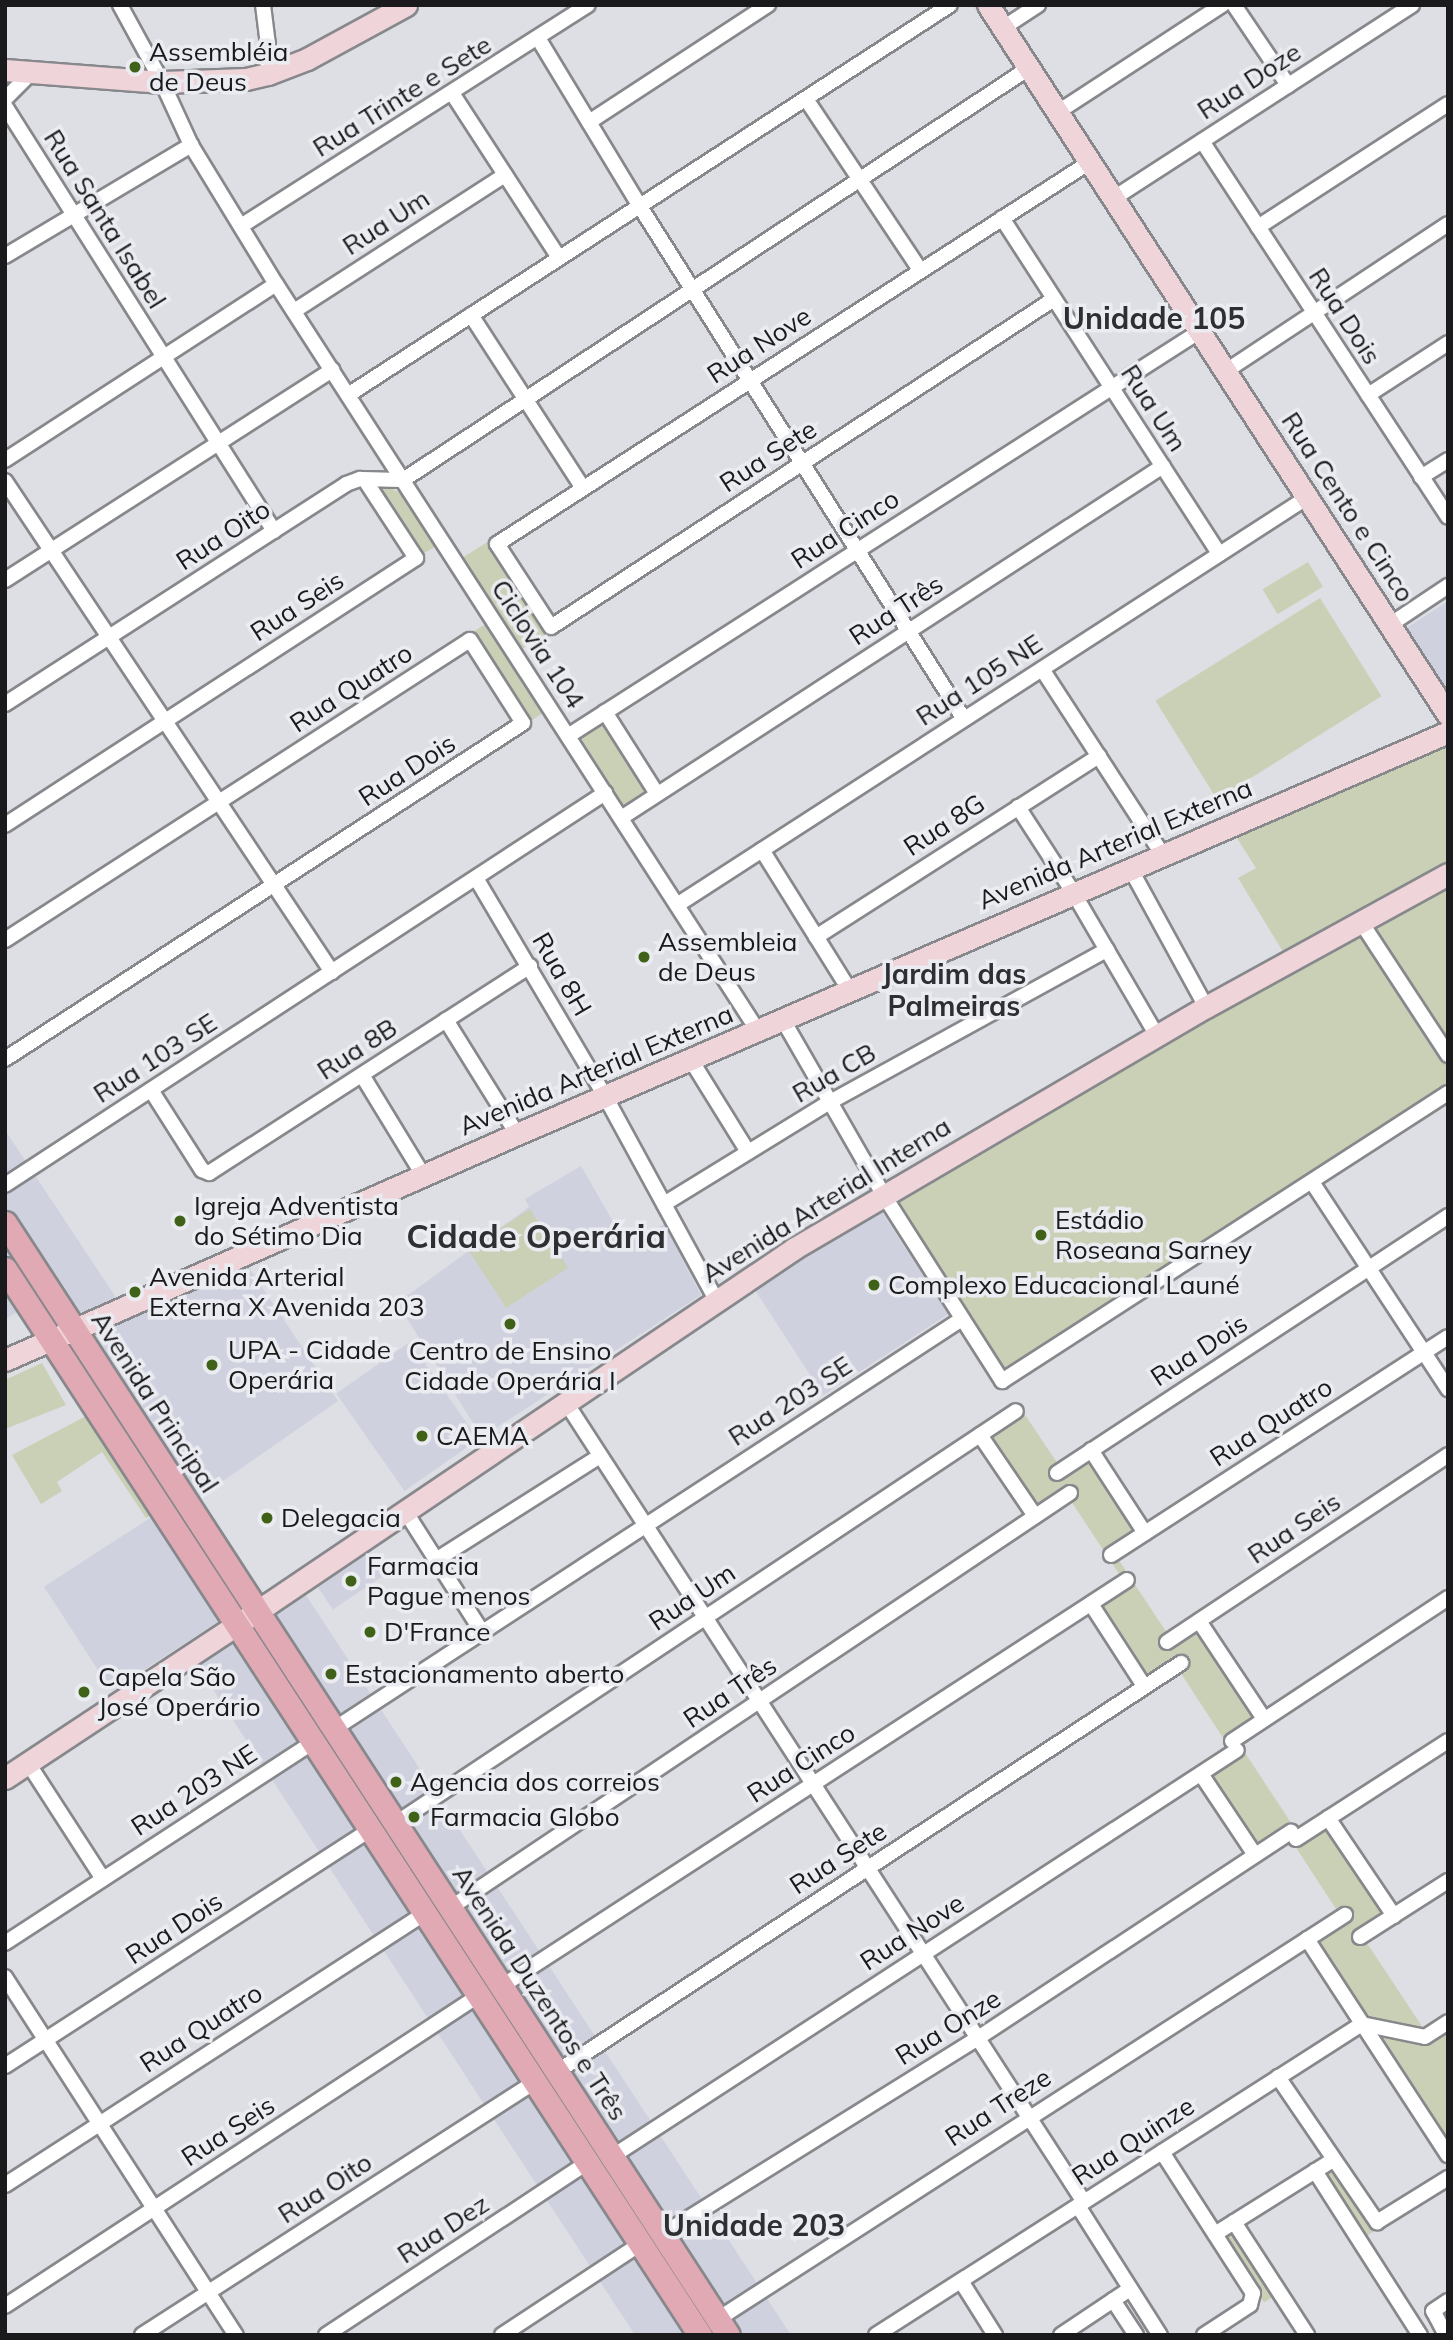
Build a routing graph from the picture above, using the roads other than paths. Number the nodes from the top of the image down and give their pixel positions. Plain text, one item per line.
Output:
1 (120, 5) edge
2 (263, 5) edge
3 (406, 5) edge
4 (588, 5) edge
5 (768, 5) edge
6 (950, 5) edge
7 (988, 5) edge
8 (1038, 5) edge
9 (1222, 5) edge
10 (1234, 5) edge
11 (1412, 5) edge
12 (1003, 28) junction
13 (538, 38) junction
14 (1029, 68) junction
15 (5, 70) edge
16 (32, 72) junction
17 (268, 74) junction
18 (162, 82) junction
19 (1288, 85) junction
20 (452, 93) junction
21 (5, 99) edge
22 (806, 99) junction
23 (1448, 104) edge
24 (5, 106) edge
25 (1058, 113) junction
26 (589, 122) junction
27 (1202, 141) junction
28 (191, 145) junction
29 (1090, 162) junction
30 (505, 175) junction
31 (860, 180) junction
32 (1114, 198) junction
33 (639, 205) junction
34 (73, 213) junction
35 (1002, 218) junction
36 (1448, 225) edge
37 (241, 226) junction
38 (1258, 227) junction
39 (5, 256) edge
40 (559, 258) junction
41 (920, 270) junction
42 (276, 284) junction
43 (692, 290) junction
44 (1054, 299) junction
45 (294, 311) junction
46 (1314, 312) junction
47 (471, 315) junction
48 (1200, 331) junction
49 (1448, 343) edge
50 (164, 357) junction
51 (332, 370) junction
52 (1226, 371) junction
53 (749, 381) junction
54 (1111, 387) junction
55 (348, 395) junction
56 (1368, 395) junction
57 (525, 400) junction
58 (218, 443) junction
59 (5, 460) edge
60 (1448, 460) edge
61 (801, 464) junction
62 (1163, 466) junction
63 (1421, 477) junction
64 (365, 480) junction
65 (403, 480) junction
66 (5, 481) edge
67 (583, 488) junction
68 (1308, 497) junction
69 (1448, 517) edge
70 (274, 531) junction
71 (52, 550) junction
72 (857, 550) junction
73 (1219, 554) junction
74 (5, 580) edge
75 (524, 586) joint
76 (1448, 586) edge
77 (1391, 624) junction
78 (909, 631) junction
79 (109, 637) junction
80 (1042, 668) junction
81 (496, 681) joint
82 (5, 704) edge
83 (605, 712) junction
84 (1448, 715) edge
85 (964, 719) junction
86 (165, 720) junction
87 (1448, 732) edge
88 (568, 736) junction
89 (1099, 756) junction
90 (605, 793) junction
91 (657, 794) junction
92 (219, 802) junction
93 (1018, 807) junction
94 (621, 818) junction
95 (5, 825) edge
96 (762, 850) junction
97 (1163, 855) junction
98 (1130, 868) junction
99 (1448, 874) edge
100 (476, 878) junction
101 (274, 885) junction
102 (1073, 892) junction
103 (677, 905) junction
104 (1361, 922) junction
105 (816, 937) junction
106 (5, 940) edge
107 (1107, 950) junction
108 (530, 966) junction
109 (332, 972) junction
110 (850, 992) junction
111 (1206, 1007) junction
112 (446, 1020) junction
113 (783, 1020) junction
114 (758, 1031) junction
115 (1157, 1036) junction
116 (1448, 1055) edge
117 (5, 1059) edge
118 (691, 1060) junction
119 (362, 1075) junction
120 (151, 1090) junction
121 (1448, 1093) edge
122 (605, 1096) junction
123 (830, 1102) junction
124 (517, 1134) junction
125 (748, 1152) junction
126 (423, 1175) junction
127 (1312, 1182) junction
128 (5, 1185) edge
129 (883, 1194) junction
130 (664, 1204) junction
131 (1448, 1216) edge
132 (5, 1223) edge
133 (1368, 1268) junction
134 (5, 1269) edge
135 (716, 1300) junction
136 (962, 1319) junction
137 (76, 1331) junction
138 (1448, 1337) edge
139 (52, 1341) junction
140 (1424, 1353) junction
141 (5, 1360) edge
142 (66, 1363) junction
143 (1448, 1389) edge
144 (565, 1401) junction
145 (1016, 1411) dead end
146 (980, 1435) junction
147 (1091, 1450) junction
148 (1448, 1455) edge
149 (600, 1456) junction
150 (1057, 1474) dead end
151 (1070, 1493) dead end
152 (405, 1511) junction
153 (1035, 1516) junction
154 (645, 1525) junction
155 (1145, 1533) junction
156 (1111, 1555) dead end
157 (436, 1560) junction
158 (1127, 1580) dead end
159 (1448, 1598) edge
160 (1091, 1604) junction
161 (257, 1611) junction
162 (705, 1618) junction
163 (1199, 1620) junction
164 (237, 1625) junction
165 (482, 1632) junction
166 (1167, 1642) dead end
167 (1181, 1663) dead end
168 (1144, 1686) junction
169 (759, 1702) junction
170 (1264, 1719) junction
171 (334, 1729) junction
172 (1448, 1741) edge
173 (313, 1742) junction
174 (27, 1763) junction
175 (1200, 1774) junction
176 (5, 1777) edge
177 (813, 1784) junction
178 (1328, 1818) junction
179 (396, 1823) junction
180 (370, 1830) junction
181 (1255, 1855) junction
182 (867, 1868) junction
183 (103, 1879) junction
184 (1448, 1881) edge
185 (450, 1908) junction
186 (424, 1914) junction
187 (1345, 1915) dead end
188 (1394, 1916) junction
189 (1360, 1937) dead end
190 (1307, 1940) junction
191 (5, 1943) edge
192 (923, 1954) junction
193 (5, 1977) edge
194 (502, 1986) junction
195 (478, 1996) junction
196 (1448, 2022) edge
197 (1362, 2024) junction
198 (978, 2038) junction
199 (46, 2040) junction
200 (5, 2066) edge
201 (558, 2071) junction
202 (1278, 2077) junction
203 (534, 2082) junction
204 (1029, 2117) junction
205 (100, 2123) junction
206 (1162, 2151) junction
207 (1448, 2155) edge
208 (613, 2156) junction
209 (1333, 2160) junction
210 (587, 2163) junction
211 (1315, 2171) junction
212 (1448, 2178) edge
213 (5, 2185) edge
214 (1081, 2204) junction
215 (155, 2208) junction
216 (1234, 2222) junction
217 (663, 2234) junction
218 (1215, 2234) junction
219 (640, 2244) junction
220 (961, 2281) junction
221 (1130, 2289) junction
222 (208, 2292) junction
223 (1114, 2300) junction
224 (1448, 2301) edge
225 (5, 2306) edge
226 (723, 2327) edge
227 (1306, 2333) edge
228 (235, 2334) edge
229 (697, 2334) edge
230 (142, 2335) edge
231 (326, 2335) edge
232 (502, 2335) edge
233 (876, 2335) edge
234 (995, 2335) edge
235 (1061, 2335) edge
236 (1136, 2335) edge
237 (1160, 2335) edge
238 (1204, 2335) edge
239 (1420, 2335) edge
240 (1446, 2335) edge

1 - 18 street, Ciclovia 104
2 - 17 street
3 - 17 main road
4 - 13 street, Rua Trinte e Sete
5 - 26 street
6 - 22 street
7 - 12 main road, Rua Cento e Cinco
8 - 12 street
9 - 25 street
10 - 19 street
11 - 19 street, Rua Doze
12 - 14 main road, Rua Cento e Cinco
13 - 20 street, Rua Trinte e Sete
13 - 26 street
14 - 25 main road, Rua Cento e Cinco
14 - 31 street
15 - 16 main road
16 - 18 main road
16 - 21 street
17 - 18 main road
18 - 28 street, Ciclovia 104
19 - 27 street, Rua Doze
20 - 30 street
20 - 37 street, Rua Trinte e Sete
22 - 31 street
22 - 33 street
23 - 38 street
24 - 34 street, Rua Santa Isabel
25 - 29 main road, Rua Cento e Cinco
26 - 33 street
27 - 32 street, Rua Doze
27 - 38 street, Rua Dois
28 - 34 street
28 - 37 street, Ciclovia 104
29 - 32 main road, Rua Cento e Cinco
29 - 35 street, Rua Nove
30 - 40 street
30 - 45 street, Rua Um
31 - 41 street
31 - 43 street
32 - 48 main road, Rua Cento e Cinco
33 - 40 street
33 - 43 street
34 - 39 street
34 - 50 street, Rua Santa Isabel
35 - 41 street, Rua Nove
35 - 44 street, Rua Um
36 - 46 street
37 - 42 street, Ciclovia 104
38 - 46 street, Rua Dois
40 - 47 street
41 - 53 street, Rua Nove
42 - 45 street, Ciclovia 104
42 - 50 street
43 - 53 street
43 - 57 street
44 - 54 street, Rua Um
44 - 61 street, Rua Sete
45 - 51 street, Ciclovia 104
46 - 52 street
46 - 56 street, Rua Dois
47 - 55 street
47 - 57 street
48 - 52 main road, Rua Cento e Cinco
48 - 54 street
49 - 56 street
50 - 58 street, Rua Santa Isabel
50 - 59 street
51 - 55 street, Ciclovia 104
51 - 58 street
52 - 68 main road, Rua Cento e Cinco
53 - 61 street
53 - 67 street, Rua Nove
54 - 62 street, Rua Um
54 - 72 street, Rua Cinco
55 - 65 street, Ciclovia 104
56 - 63 street, Rua Dois
57 - 65 street
57 - 67 street
58 - 70 street, Rua Santa Isabel
58 - 71 street
60 - 63 street
61 - 72 street
61 - 75 street, Rua Sete
62 - 73 street, Rua Um
62 - 78 street, Rua Três
63 - 69 street, Rua Dois
64 - 65 street, Rua Oito
64 - 70 street, Rua Oito
64 - 86 street, Rua Seis
65 - 88 street, Ciclovia 104
66 - 71 street
67 - 75 street, Rua Nove
68 - 73 street, Rua 105 NE
68 - 77 main road, Rua Cento e Cinco
70 - 79 street, Rua Oito
71 - 74 street
71 - 79 street
72 - 78 street
72 - 83 street, Rua Cinco
73 - 80 street, Rua 105 NE
76 - 77 street
77 - 84 main road, Rua Cento e Cinco
78 - 85 street
78 - 91 street, Rua Três
79 - 82 street, Rua Oito
79 - 86 street
80 - 85 street, Rua 105 NE
80 - 89 street
81 - 92 street, Rua Quatro
81 - 101 street, Rua Dois
83 - 88 street, Rua Cinco
83 - 91 street
85 - 96 street, Rua 105 NE
86 - 92 street
86 - 95 street, Rua Seis
87 - 97 main road, Avenida Arterial Externa
88 - 90 street, Ciclovia 104
89 - 93 street, Rua 8G
89 - 97 street
90 - 94 street, Ciclovia 104
90 - 100 street, Rua 103 SE
91 - 94 street, Rua Três
92 - 101 street
92 - 106 street, Rua Quatro
93 - 102 street
93 - 105 street, Rua 8G
94 - 103 street, Ciclovia 104
96 - 103 street, Rua 105 NE
96 - 105 street
97 - 98 main road, Avenida Arterial Externa
98 - 102 main road, Avenida Arterial Externa
98 - 111 street
99 - 104 main road, Avenida Arterial Interna
100 - 108 street, Rua 8H
100 - 109 street, Rua 103 SE
101 - 109 street
101 - 117 street, Rua Dois
102 - 107 street
102 - 110 main road, Avenida Arterial Externa
103 - 114 street, Ciclovia 104
104 - 111 main road, Avenida Arterial Interna
104 - 116 street
105 - 110 street
107 - 115 street
107 - 123 street, Rua CB
108 - 112 street, Rua 8B
108 - 122 street, Rua 8H
109 - 120 street, Rua 103 SE
110 - 113 main road, Avenida Arterial Externa
111 - 115 main road, Avenida Arterial Interna
112 - 119 street, Rua 8B
112 - 124 street
113 - 114 main road, Avenida Arterial Externa
113 - 123 street
114 - 118 main road, Avenida Arterial Externa
115 - 129 main road, Avenida Arterial Interna
118 - 122 main road, Avenida Arterial Externa
118 - 125 street
119 - 120 street, Rua 8B
119 - 126 street
120 - 128 street, Rua 103 SE
121 - 127 street
122 - 124 main road, Avenida Arterial Externa
122 - 130 street, Rua 8H
123 - 125 street, Rua CB
123 - 129 street
124 - 126 main road, Avenida Arterial Externa
125 - 130 street, Rua CB
126 - 137 main road, Avenida Arterial Externa
127 - 133 street
127 - 136 street
129 - 135 main road, Avenida Arterial Interna
129 - 136 street
130 - 135 street, Rua 8H
131 - 133 street, Rua Dois
132 - 137 main road, Avenida Principal
133 - 140 street
133 - 147 street, Rua Dois
134 - 139 main road, Avenida Principal
135 - 144 main road, Avenida Arterial Interna
136 - 154 street, Rua 203 SE
137 - 139 main road, Avenida Arterial Externa
137 - 142 main road
137 - 161 main road, Avenida Principal
138 - 140 street, Rua Quatro
139 - 141 main road, Avenida Arterial Externa
139 - 142 main road, Avenida Principal
140 - 143 street
140 - 155 street, Rua Quatro
142 - 164 main road, Avenida Principal
144 - 149 street
144 - 152 main road, Avenida Arterial Interna
145 - 146 street, Rua Um
146 - 153 street
146 - 162 street, Rua Um
147 - 150 street, Rua Dois
147 - 155 street
148 - 163 street, Rua Seis
149 - 154 street
149 - 157 street
151 - 153 street, Rua Três
152 - 157 street
152 - 161 main road, Avenida Arterial Interna
153 - 169 street, Rua Três
154 - 162 street
154 - 165 street, Rua 203 SE
155 - 156 street, Rua Quatro
157 - 165 street
158 - 160 street, Rua Cinco
159 - 170 street
160 - 168 street
160 - 177 street, Rua Cinco
161 - 164 main road, Avenida Arterial Interna
161 - 171 main road, Avenida Duzentos e Três
162 - 169 street
162 - 179 street, Rua Um
163 - 166 street, Rua Seis
163 - 170 street
164 - 173 main road, Avenida Duzentos e Três
164 - 174 main road, Avenida Arterial Interna
165 - 171 street, Rua 203 SE
167 - 168 street, Rua Sete
168 - 182 street, Rua Sete
169 - 177 street
169 - 185 street, Rua Três
170 - 175 street, Rua Nove
171 - 179 main road, Avenida Duzentos e Três
172 - 178 street
173 - 180 main road, Avenida Duzentos e Três
173 - 183 street, Rua 203 NE
174 - 176 main road, Avenida Arterial Interna
174 - 183 street
175 - 181 street
175 - 192 street, Rua Nove
177 - 182 street
177 - 194 street, Rua Cinco
178 - 181 street, Rua Onze
178 - 188 street
179 - 185 main road, Avenida Duzentos e Três
180 - 186 main road, Avenida Duzentos e Três
180 - 199 street, Rua Dois
181 - 198 street, Rua Onze
182 - 192 street
182 - 201 street, Rua Sete
183 - 191 street, Rua 203 NE
184 - 188 street
185 - 194 main road, Avenida Duzentos e Três
186 - 195 main road, Avenida Duzentos e Três
186 - 205 street, Rua Quatro
187 - 190 street, Rua Treze
188 - 189 street
190 - 197 street
190 - 204 street, Rua Treze
192 - 198 street
192 - 208 street, Rua Nove
193 - 199 street
194 - 201 main road, Avenida Duzentos e Três
195 - 203 main road, Avenida Duzentos e Três
195 - 215 street, Rua Seis
196 - 197 street
197 - 202 street, Rua Quinze
197 - 207 street
198 - 204 street
198 - 217 street, Rua Onze
199 - 200 street, Rua Dois
199 - 205 street
201 - 208 main road, Avenida Duzentos e Três
202 - 206 street, Rua Quinze
202 - 209 street
203 - 210 main road, Avenida Duzentos e Três
203 - 222 street, Rua Oito
204 - 214 street
204 - 226 street, Rua Treze
205 - 213 street, Rua Quatro
205 - 215 street
206 - 214 street, Rua Quinze
206 - 218 street
208 - 217 main road, Avenida Duzentos e Três
209 - 211 street
209 - 212 street
210 - 219 main road, Avenida Duzentos e Três
210 - 231 street, Rua Dez
211 - 216 street
211 - 239 street
214 - 220 street, Rua Quinze
214 - 221 street
215 - 222 street
215 - 225 street, Rua Seis
216 - 218 street
216 - 227 street
217 - 226 main road, Avenida Duzentos e Três
218 - 238 street
219 - 229 main road, Avenida Duzentos e Três
219 - 232 street
220 - 233 street, Rua Quinze
220 - 234 street
221 - 223 street
221 - 237 street
222 - 228 street
222 - 230 street, Rua Oito
223 - 235 street
223 - 236 street
224 - 240 street

